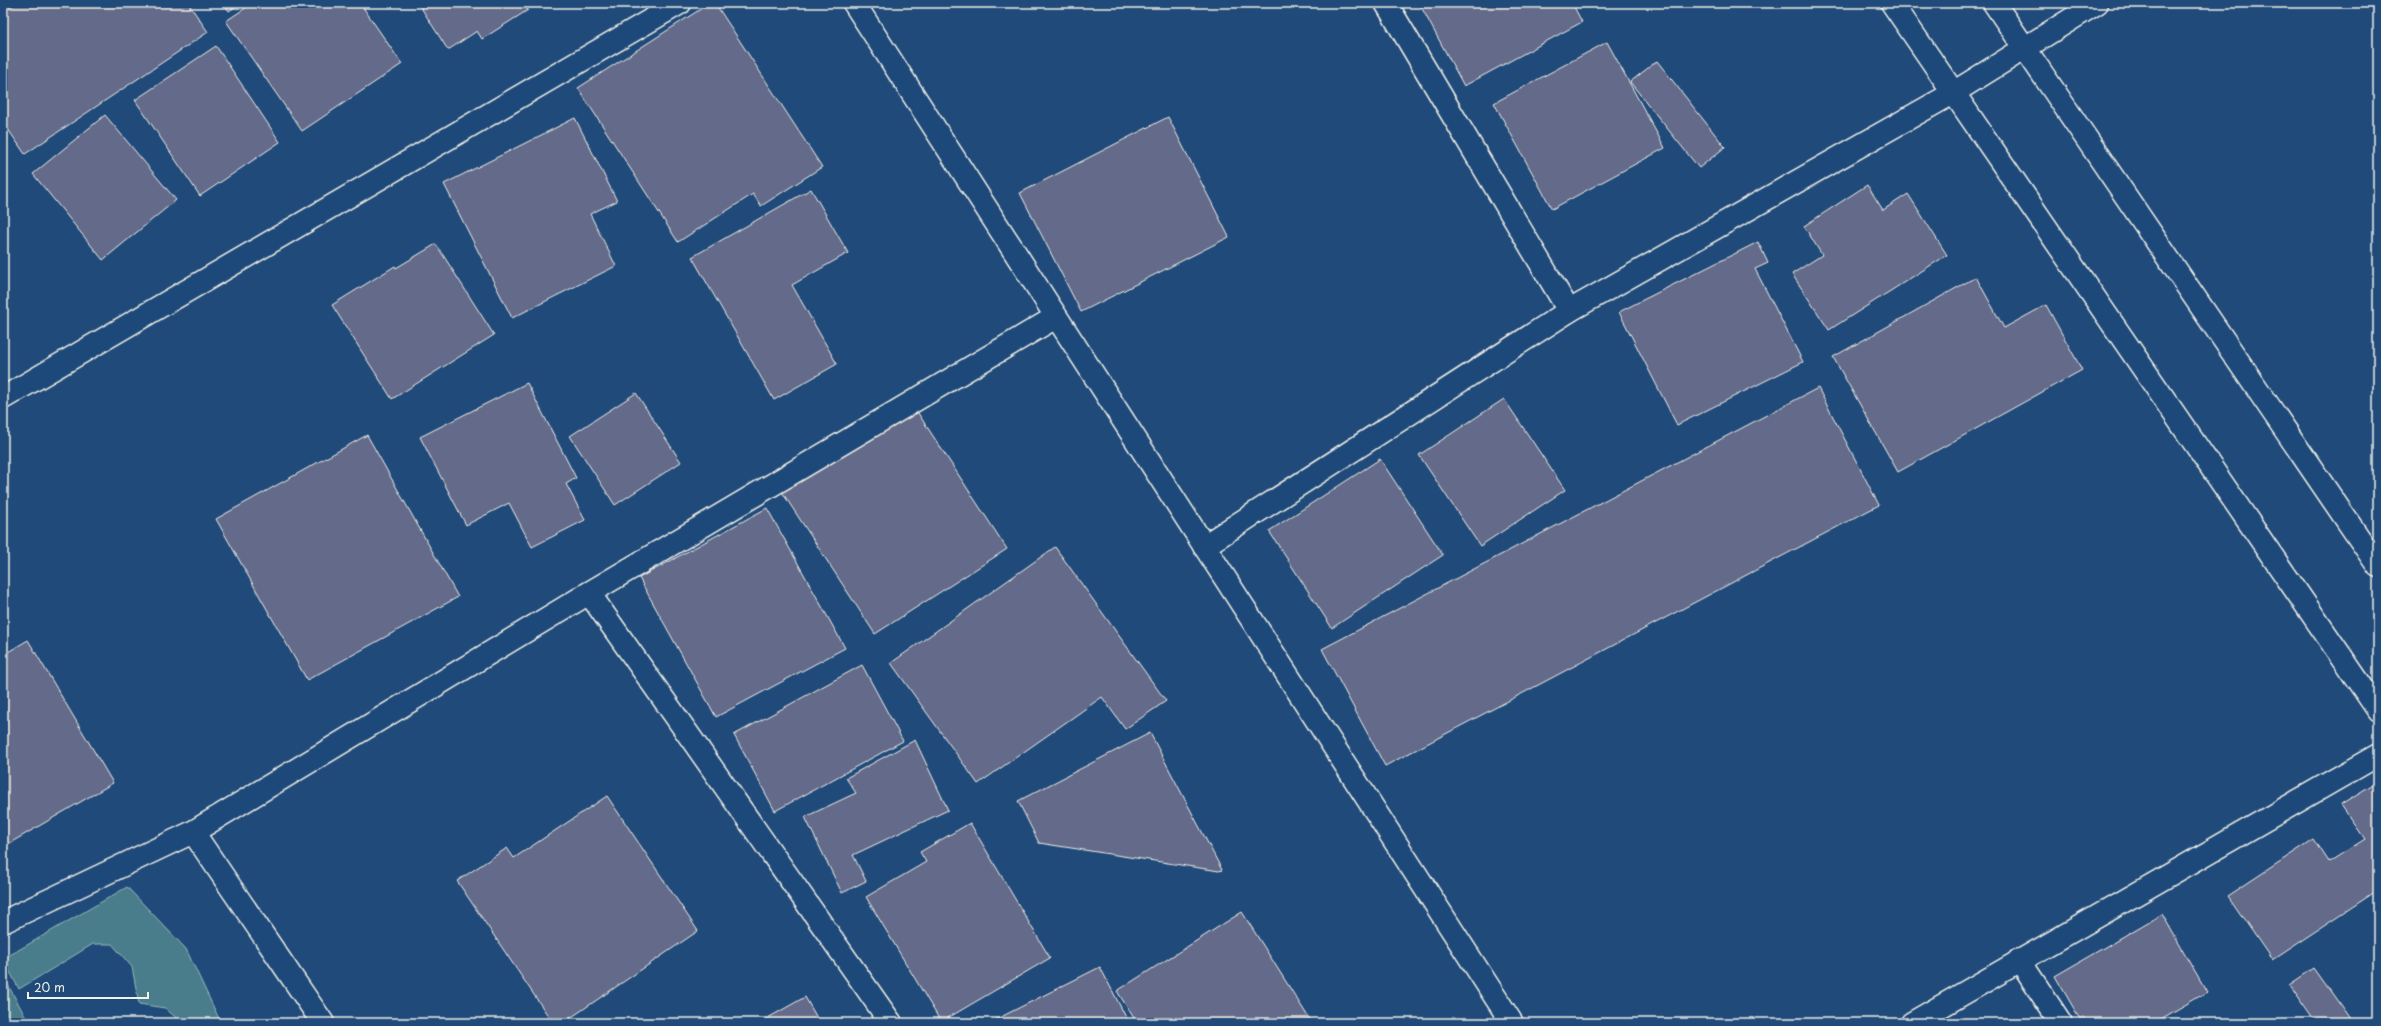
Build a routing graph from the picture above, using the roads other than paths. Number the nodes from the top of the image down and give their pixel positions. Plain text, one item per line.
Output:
1 (680, 3) edge
2 (854, 3) edge
3 (1386, 3) edge
4 (1892, 3) edge
5 (1994, 3) edge
6 (2097, 3) edge
7 (2025, 50) junction
8 (1953, 93) junction
9 (1569, 311) junction
10 (1056, 317) junction
11 (3, 398) edge
12 (1204, 546) junction
13 (2378, 566) edge
14 (589, 593) junction
15 (2378, 710) edge
16 (2378, 755) edge
17 (193, 832) junction
18 (3, 922) edge
19 (2019, 960) junction
20 (323, 1023) edge
21 (892, 1023) edge
22 (1512, 1023) edge
23 (1912, 1023) edge
24 (2061, 1023) edge

1 - 11 street
2 - 10 street
3 - 9 street
4 - 8 street
5 - 7 street
6 - 7 street
7 - 8 street
7 - 13 street
8 - 9 street
8 - 15 street
9 - 12 street
10 - 12 street
10 - 14 street
12 - 22 street
14 - 17 street
14 - 21 street
16 - 19 street
17 - 18 street
17 - 20 street
19 - 23 street
19 - 24 street

